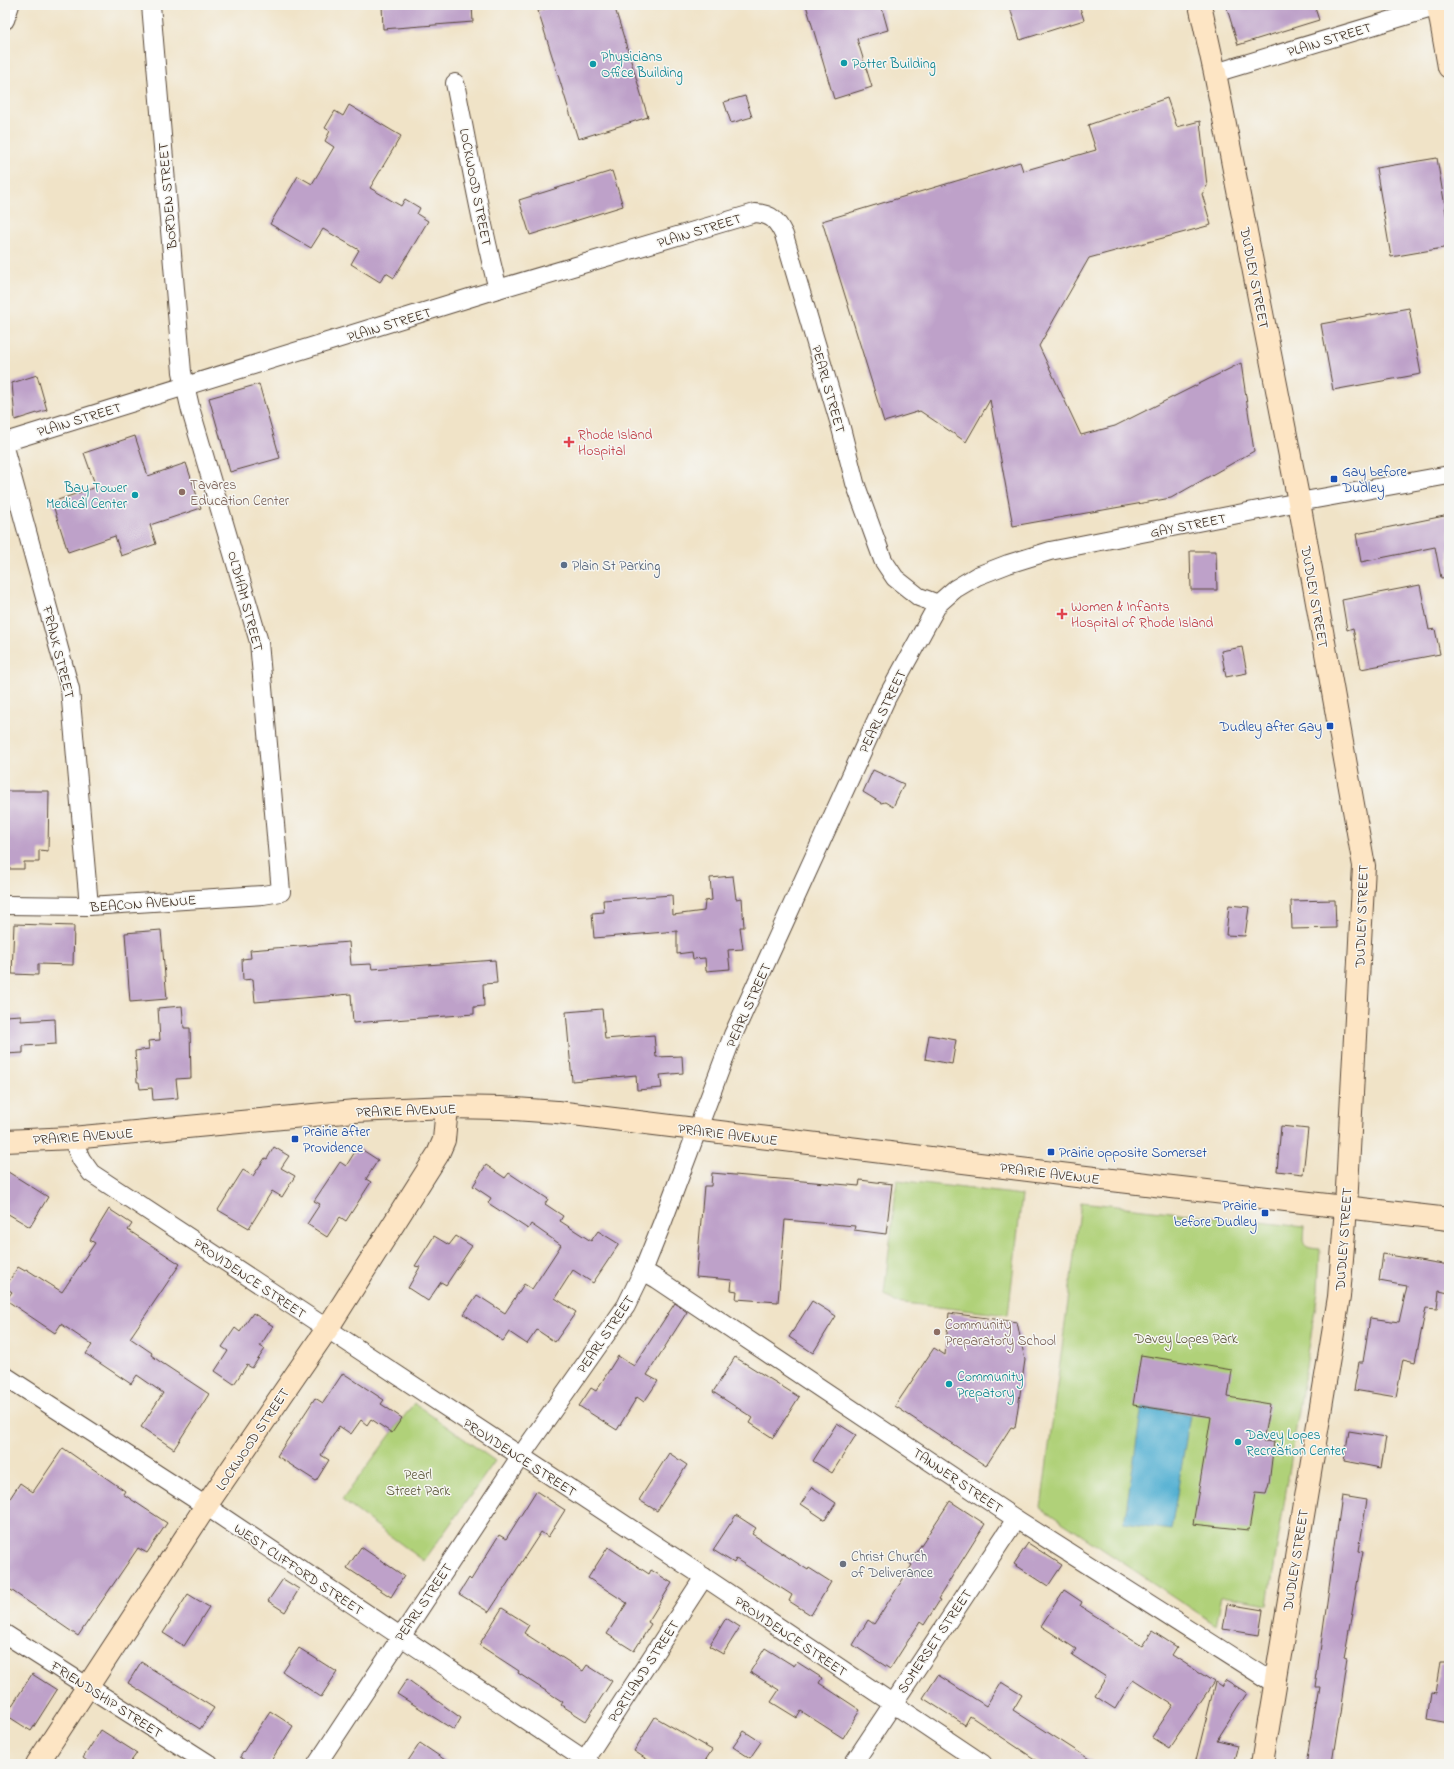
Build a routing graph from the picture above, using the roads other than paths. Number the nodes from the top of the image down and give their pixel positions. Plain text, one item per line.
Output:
1 (10, 5) edge
2 (152, 5) edge
3 (1200, 5) edge
4 (1439, 5) edge
5 (5, 20) edge
6 (1449, 67) edge
7 (1215, 73) junction
8 (455, 83) dead end
9 (773, 218) joint
10 (498, 289) junction
11 (186, 387) junction
12 (5, 442) edge
13 (5, 451) edge
14 (1449, 475) edge
15 (1298, 502) junction
16 (938, 604) junction
17 (280, 892) joint
18 (5, 905) edge
19 (89, 906) junction
20 (447, 1107) junction
21 (698, 1130) junction
22 (72, 1138) junction
23 (5, 1141) edge
24 (1346, 1207) junction
25 (1449, 1219) edge
26 (643, 1271) junction
27 (327, 1329) junction
28 (5, 1376) edge
29 (520, 1457) junction
30 (206, 1506) junction
31 (1016, 1519) junction
32 (704, 1577) junction
33 (5, 1634) edge
34 (400, 1637) junction
35 (1275, 1684) junction
36 (88, 1688) junction
37 (892, 1704) junction
38 (586, 1763) edge
39 (37, 1764) edge
40 (209, 1764) edge
41 (317, 1764) edge
42 (853, 1764) edge
43 (983, 1764) edge
44 (1262, 1764) edge

1 - 5 street
2 - 11 street, BORDEN STREET
3 - 7 street, DUDLEY STREET
4 - 6 street
4 - 7 street, PLAIN STREET
7 - 15 street, DUDLEY STREET
8 - 10 street, LOCKWOOD STREET
9 - 10 street, PLAIN STREET
9 - 16 street, PEARL STREET
10 - 11 street, PLAIN STREET
11 - 12 street, PLAIN STREET
11 - 17 street, OLDHAM STREET
13 - 19 street, FRANK STREET
14 - 15 street, GAY STREET
15 - 16 street, GAY STREET
15 - 24 street, DUDLEY STREET
16 - 21 street, PEARL STREET
17 - 19 street, BEACON AVENUE
18 - 19 street, BEACON AVENUE
20 - 21 street, PRAIRIE AVENUE
20 - 22 street, PRAIRIE AVENUE
20 - 27 street, LOCKWOOD STREET
21 - 24 street, PRAIRIE AVENUE
21 - 26 street, PEARL STREET
22 - 23 street, PRAIRIE AVENUE
22 - 27 street, PROVIDENCE STREET
24 - 25 street, PRAIRIE AVENUE
24 - 35 street, DUDLEY STREET
26 - 29 street, PEARL STREET
26 - 31 street, TANNER STREET
27 - 29 street, PROVIDENCE STREET
27 - 30 street, LOCKWOOD STREET
28 - 30 street, WEST CLIFFORD STREET
29 - 32 street, PROVIDENCE STREET
29 - 34 street, PEARL STREET
30 - 34 street, WEST CLIFFORD STREET
30 - 36 street, LOCKWOOD STREET
31 - 35 street, TANNER STREET
31 - 37 street, SOMERSET STREET
32 - 37 street, PROVIDENCE STREET
32 - 38 street, PORTLAND STREET
33 - 36 street, FRIENDSHIP STREET
34 - 38 street, WEST CLIFFORD STREET
34 - 41 street, PEARL STREET
35 - 44 street, DUDLEY STREET
36 - 39 street, LOCKWOOD STREET
36 - 40 street, FRIENDSHIP STREET
37 - 42 street, SOMERSET STREET
37 - 43 street, PROVIDENCE STREET

